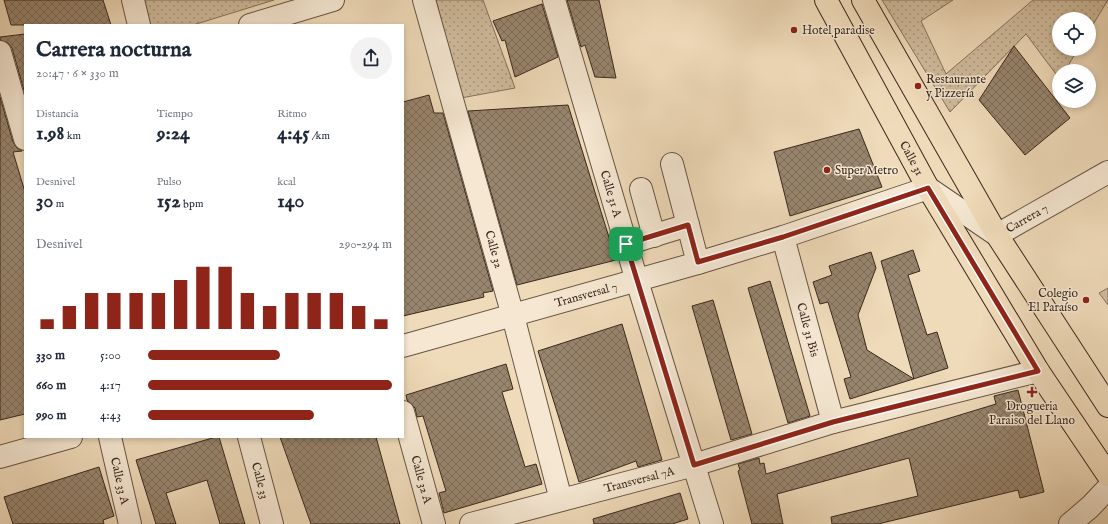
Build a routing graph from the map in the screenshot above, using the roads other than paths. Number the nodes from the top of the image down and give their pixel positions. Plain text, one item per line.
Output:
1 (132, 0) edge
2 (333, 0) edge
3 (424, 0) edge
4 (554, 0) edge
5 (826, 0) edge
6 (863, 0) edge
7 (277, 14) edge
8 (139, 24) edge
9 (252, 24) edge
10 (0, 52) edge
11 (24, 136) edge
12 (672, 164) dead end
13 (1108, 172) edge
14 (928, 188) junction
15 (641, 189) dead end
16 (688, 225) junction
17 (997, 235) junction
18 (654, 236) junction
19 (783, 237) junction
20 (626, 244) junction
21 (698, 262) junction
22 (637, 281) junction
23 (513, 316) junction
24 (404, 346) edge
25 (1038, 371) junction
26 (1108, 406) edge
27 (404, 416) edge
28 (833, 422) junction
29 (68, 438) edge
30 (110, 438) edge
31 (249, 438) edge
32 (0, 457) edge
33 (694, 465) junction
34 (1108, 475) edge
35 (1108, 488) edge
36 (561, 500) junction
37 (130, 524) edge
38 (272, 524) edge
39 (434, 524) edge
40 (471, 524) edge
41 (712, 524) edge
42 (1070, 524) edge

1 - 8 street
2 - 7 street
3 - 23 street, Calle 32
4 - 20 street, Calle 31 A
5 - 14 main road, Calle 31
6 - 17 main road
7 - 9 street
10 - 11 street
12 - 16 street
13 - 17 street, Carrera 7
14 - 17 street, Carrera 7
14 - 19 street, Transversal 7
14 - 25 main road, Calle 31
15 - 18 street
16 - 18 street
16 - 21 street
17 - 26 main road
18 - 20 street
19 - 21 street, Transversal 7
19 - 28 street, Calle 31 Bis
20 - 22 street, Calle 31 A
21 - 22 street, Transversal 7
22 - 23 street, Transversal 7
22 - 33 street, Calle 31 A
23 - 24 street, Transversal 7
23 - 36 street, Calle 32
25 - 28 street, Transversal 7A
25 - 34 main road, Calle 31
27 - 39 street, Calle 32 A
28 - 33 street, Transversal 7A
29 - 32 street
30 - 37 street, Calle 33 A
31 - 38 street, Calle 33
33 - 36 street, Transversal 7A
33 - 41 street, Calle 31 A
35 - 42 street
36 - 40 street, Transversal 7A

